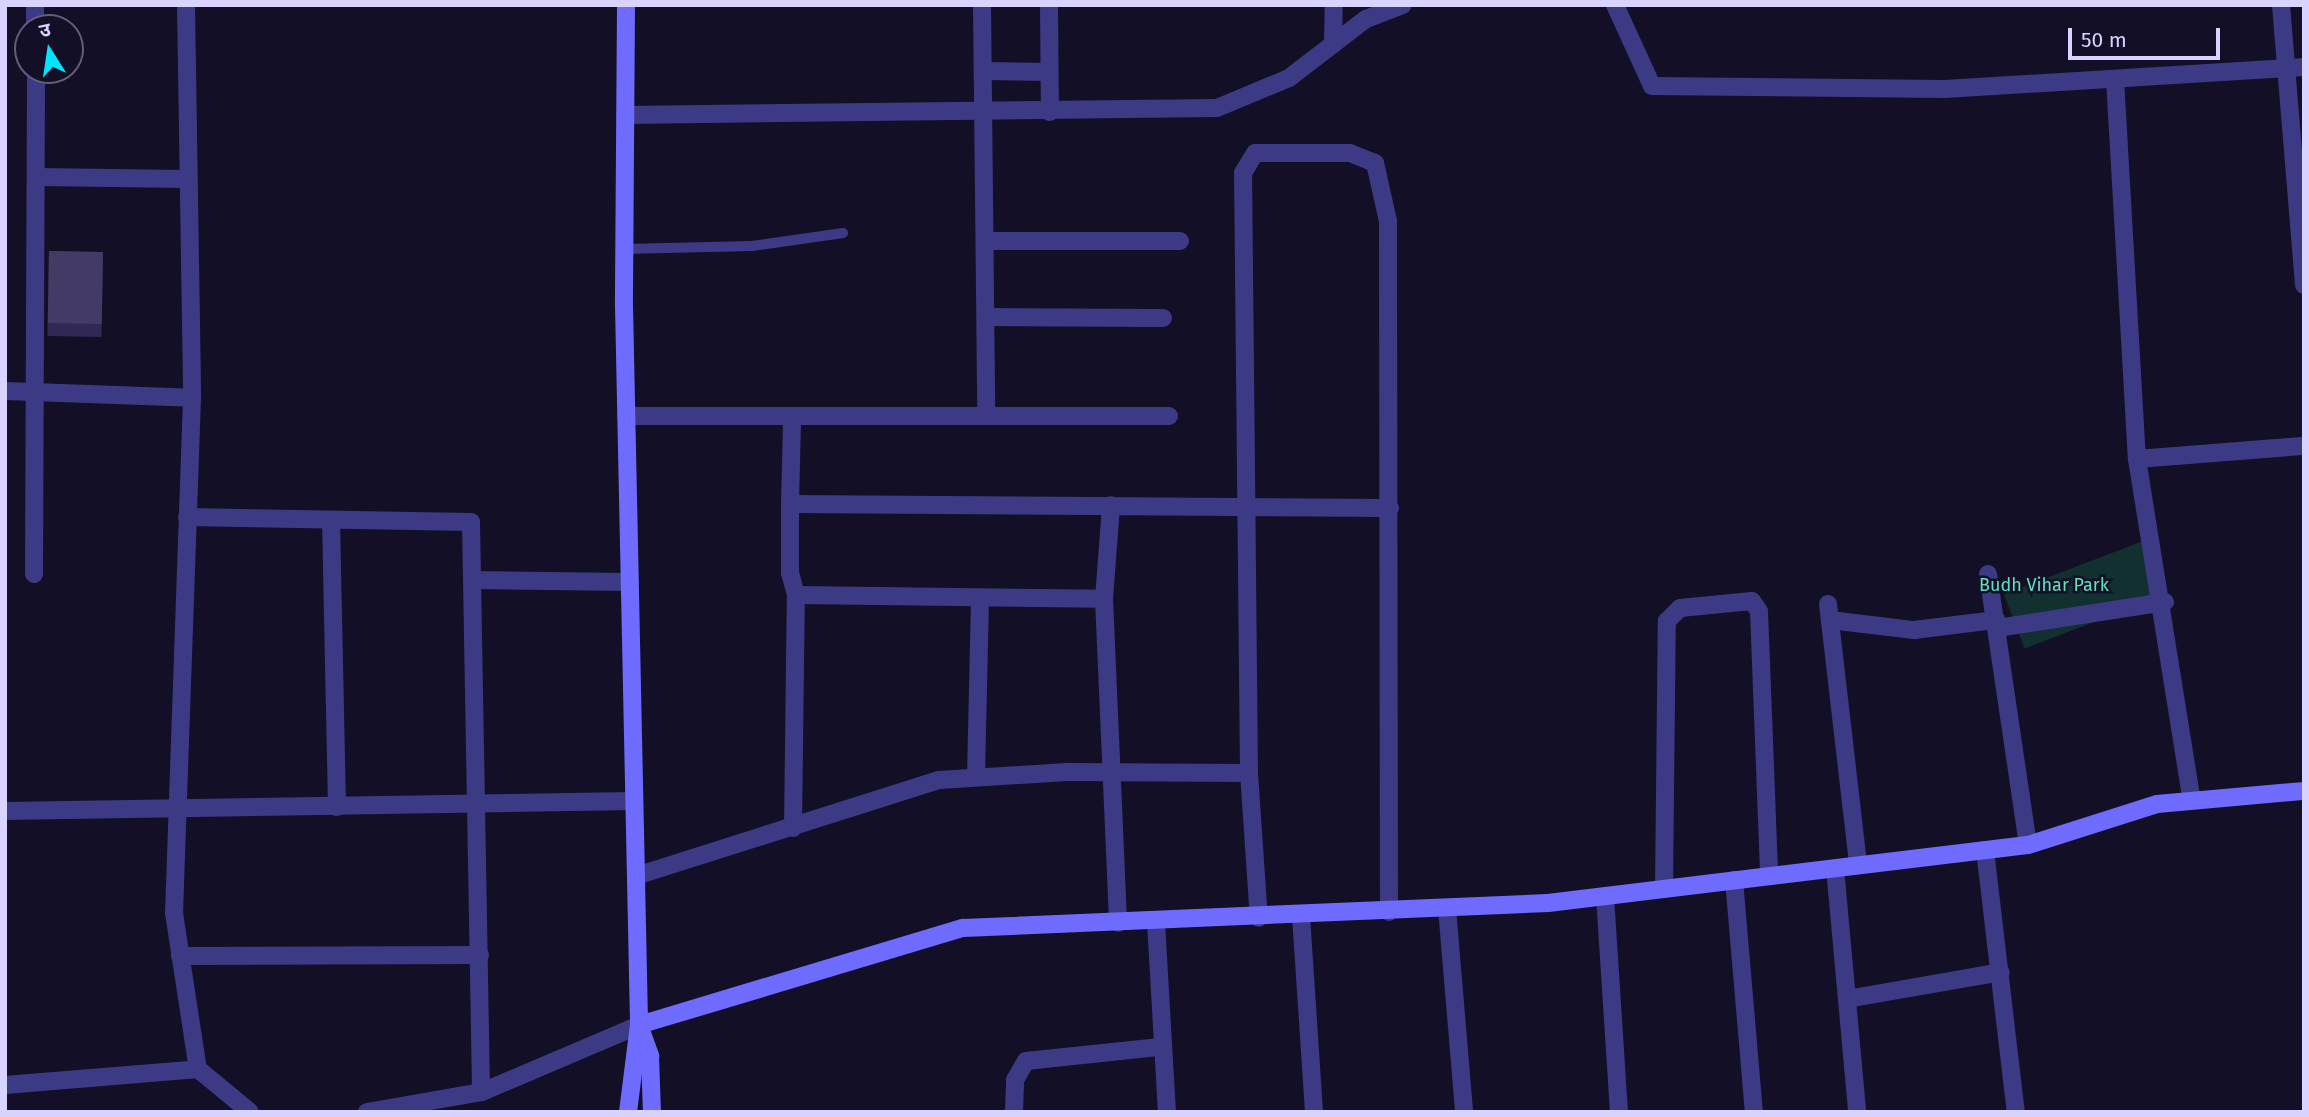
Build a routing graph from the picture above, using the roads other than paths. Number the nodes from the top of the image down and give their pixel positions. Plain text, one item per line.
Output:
1 (186, 5) edge
2 (626, 5) edge
3 (982, 5) edge
4 (1049, 5) edge
5 (1334, 5) edge
6 (1402, 5) edge
7 (1615, 5) edge
8 (2281, 5) edge
9 (1333, 44) junction
10 (2304, 67) edge
11 (2284, 69) junction
12 (984, 71) junction
13 (1049, 72) junction
14 (2115, 79) junction
15 (36, 84) edge
16 (1050, 113) junction
17 (986, 114) junction
18 (625, 115) junction
19 (36, 177) junction
20 (187, 179) junction
21 (843, 233) dead end
22 (1180, 241) dead end
23 (985, 242) junction
24 (624, 249) junction
25 (2304, 285) edge
26 (987, 317) junction
27 (1163, 318) dead end
28 (5, 391) edge
29 (32, 391) junction
30 (192, 398) junction
31 (986, 415) junction
32 (626, 416) junction
33 (1169, 416) dead end
34 (792, 421) junction
35 (2304, 446) edge
36 (2137, 459) junction
37 (790, 504) junction
38 (1111, 505) junction
39 (1390, 508) junction
40 (1250, 509) junction
41 (187, 517) junction
42 (331, 520) junction
43 (34, 574) dead end
44 (1988, 574) dead end
45 (473, 580) junction
46 (629, 582) junction
47 (796, 595) junction
48 (1104, 599) junction
49 (980, 601) junction
50 (2165, 602) junction
51 (1996, 624) junction
52 (1114, 773) junction
53 (1249, 773) junction
54 (976, 776) junction
55 (2304, 791) edge
56 (634, 801) junction
57 (2192, 801) junction
58 (478, 804) junction
59 (337, 807) junction
60 (176, 810) junction
61 (5, 811) edge
62 (793, 828) junction
63 (2028, 845) junction
64 (1985, 850) junction
65 (1858, 865) junction
66 (1835, 868) junction
67 (636, 876) junction
68 (1769, 876) junction
69 (1734, 880) junction
70 (1664, 889) junction
71 (1605, 896) junction
72 (1447, 908) junction
73 (1389, 912) junction
74 (1301, 916) junction
75 (1259, 918) junction
76 (1156, 922) junction
77 (1118, 923) junction
78 (480, 955) junction
79 (180, 956) junction
80 (2001, 972) junction
81 (1847, 999) junction
82 (639, 1025) junction
83 (1160, 1047) junction
84 (198, 1069) junction
85 (5, 1085) edge
86 (481, 1092) junction
87 (406, 1109) edge
88 (250, 1112) edge
89 (368, 1112) edge
90 (628, 1112) edge
91 (652, 1112) edge
92 (1014, 1112) edge
93 (1167, 1112) edge
94 (1314, 1112) edge
95 (1464, 1112) edge
96 (1619, 1112) edge
97 (1754, 1112) edge
98 (1857, 1112) edge
99 (2016, 1112) edge

1 - 20 street
2 - 18 street
3 - 12 street
4 - 13 street
5 - 9 street
6 - 9 street
7 - 14 street
8 - 11 street
9 - 16 street
10 - 11 street
11 - 14 street
11 - 25 street
12 - 13 street
12 - 17 street
13 - 16 street
14 - 36 street
15 - 19 street
16 - 17 street
17 - 18 street
17 - 23 street
18 - 24 street
19 - 20 street
19 - 29 street
20 - 30 street
21 - 24 lane
22 - 23 street
23 - 26 street
24 - 32 street
26 - 27 street
26 - 31 street
28 - 29 street
29 - 30 street
29 - 43 street
30 - 41 street
31 - 33 street
31 - 34 street
32 - 34 street
32 - 46 street
34 - 37 street
35 - 36 street
36 - 50 street
37 - 38 street
37 - 47 street
38 - 40 street
38 - 48 street
39 - 40 street
39 - 40 street
39 - 73 street
40 - 53 street
41 - 42 street
41 - 60 street
42 - 45 street
42 - 59 street
44 - 51 street
45 - 46 street
45 - 58 street
46 - 56 street
47 - 49 street
47 - 62 street
48 - 49 street
48 - 52 street
49 - 54 street
50 - 51 street
50 - 57 street
51 - 63 street
51 - 65 street
52 - 53 street
52 - 54 street
52 - 77 street
53 - 75 street
54 - 62 street
55 - 57 street
56 - 58 street
56 - 67 street
57 - 63 street
58 - 59 street
58 - 78 street
59 - 60 street
60 - 61 street
60 - 79 street
62 - 67 street
63 - 64 street
64 - 65 street
64 - 80 street
65 - 66 street
66 - 68 street
66 - 81 street
67 - 82 street
68 - 69 street
68 - 70 street
69 - 70 street
69 - 97 street
70 - 71 street
71 - 72 street
71 - 96 street
72 - 73 street
72 - 95 street
73 - 74 street
74 - 75 street
74 - 94 street
75 - 76 street
76 - 77 street
76 - 83 street
77 - 82 street
78 - 79 street
78 - 86 street
79 - 84 street
80 - 81 street
80 - 99 street
81 - 98 street
82 - 86 street
82 - 90 street
82 - 91 street
83 - 92 street
83 - 93 street
84 - 85 street
84 - 88 street
86 - 87 street
87 - 89 street

